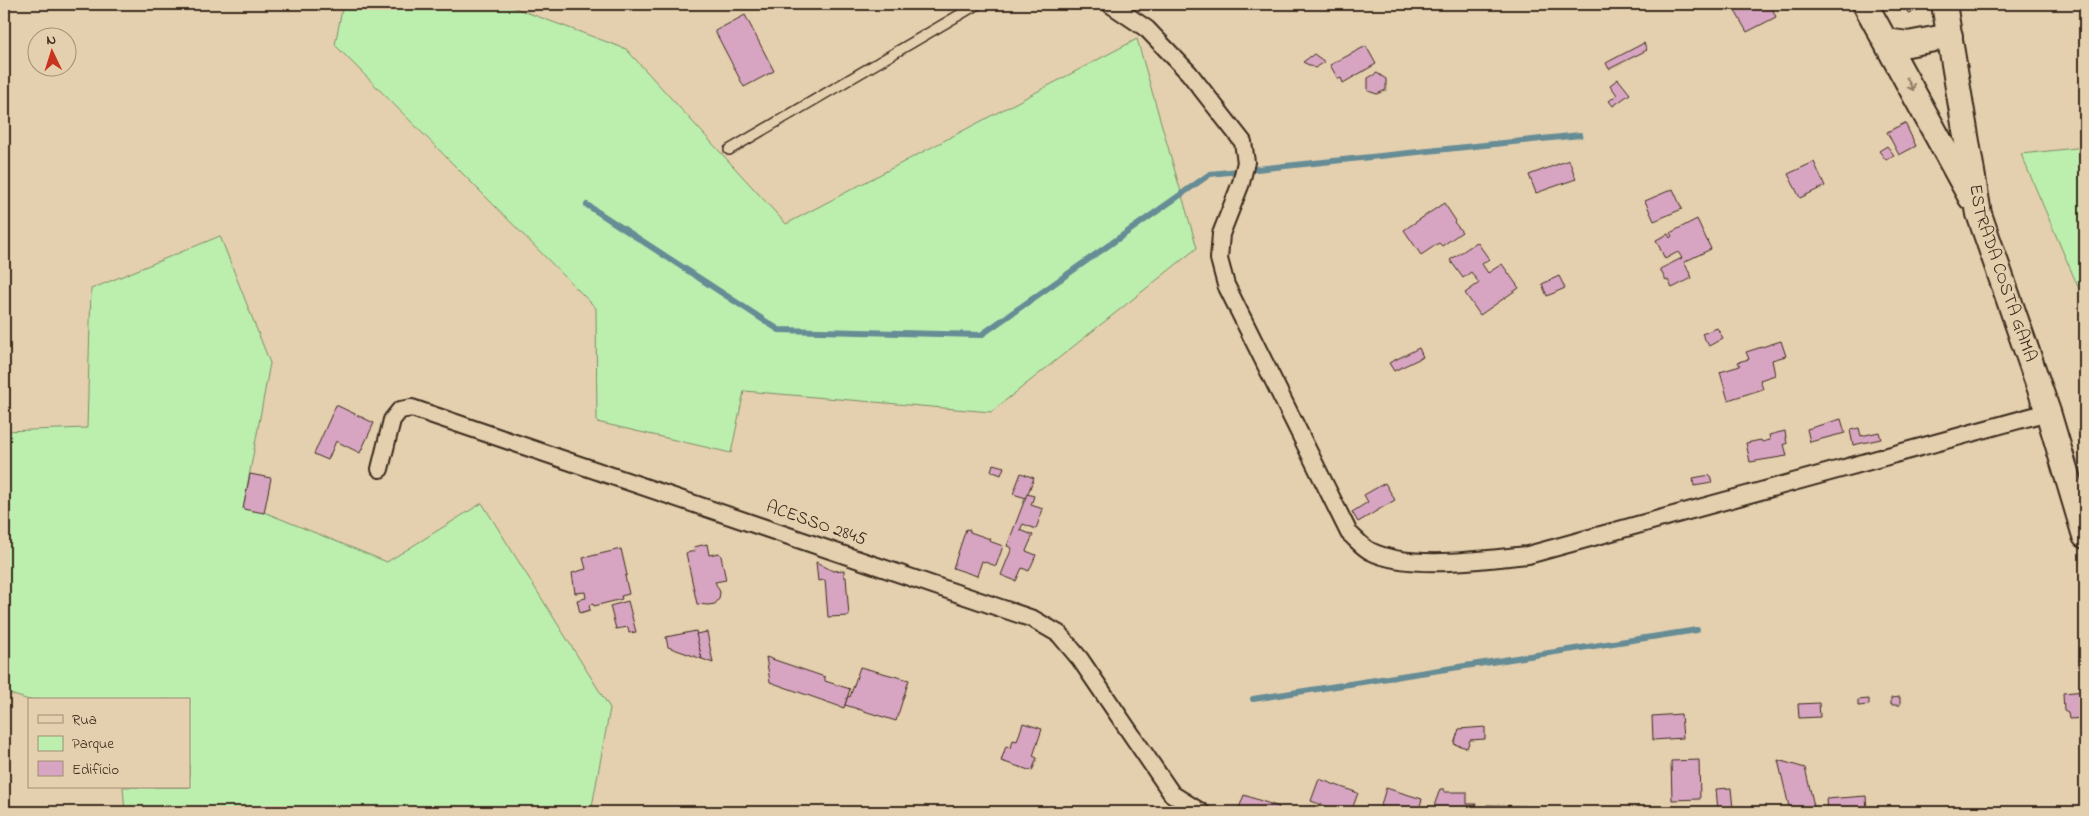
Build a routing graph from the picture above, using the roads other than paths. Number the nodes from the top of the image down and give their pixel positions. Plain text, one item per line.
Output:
1 (978, 4) edge
2 (1110, 4) edge
3 (1866, 4) edge
4 (1944, 4) edge
5 (1950, 36) junction
6 (1886, 41) junction
7 (729, 150) dead end
8 (1979, 214) junction
9 (2048, 412) junction
10 (380, 469) dead end
11 (2085, 536) edge
12 (1200, 812) edge

1 - 7 lane
2 - 9 street
3 - 6 main road
4 - 5 main road, ESTRADA COSTA GAMA
5 - 6 main road
5 - 8 main road, ESTRADA COSTA GAMA
6 -> 8 main road
8 - 9 main road, ESTRADA COSTA GAMA
9 - 11 main road, ESTRADA COSTA GAMA
10 - 12 street, ACESSO 2845

